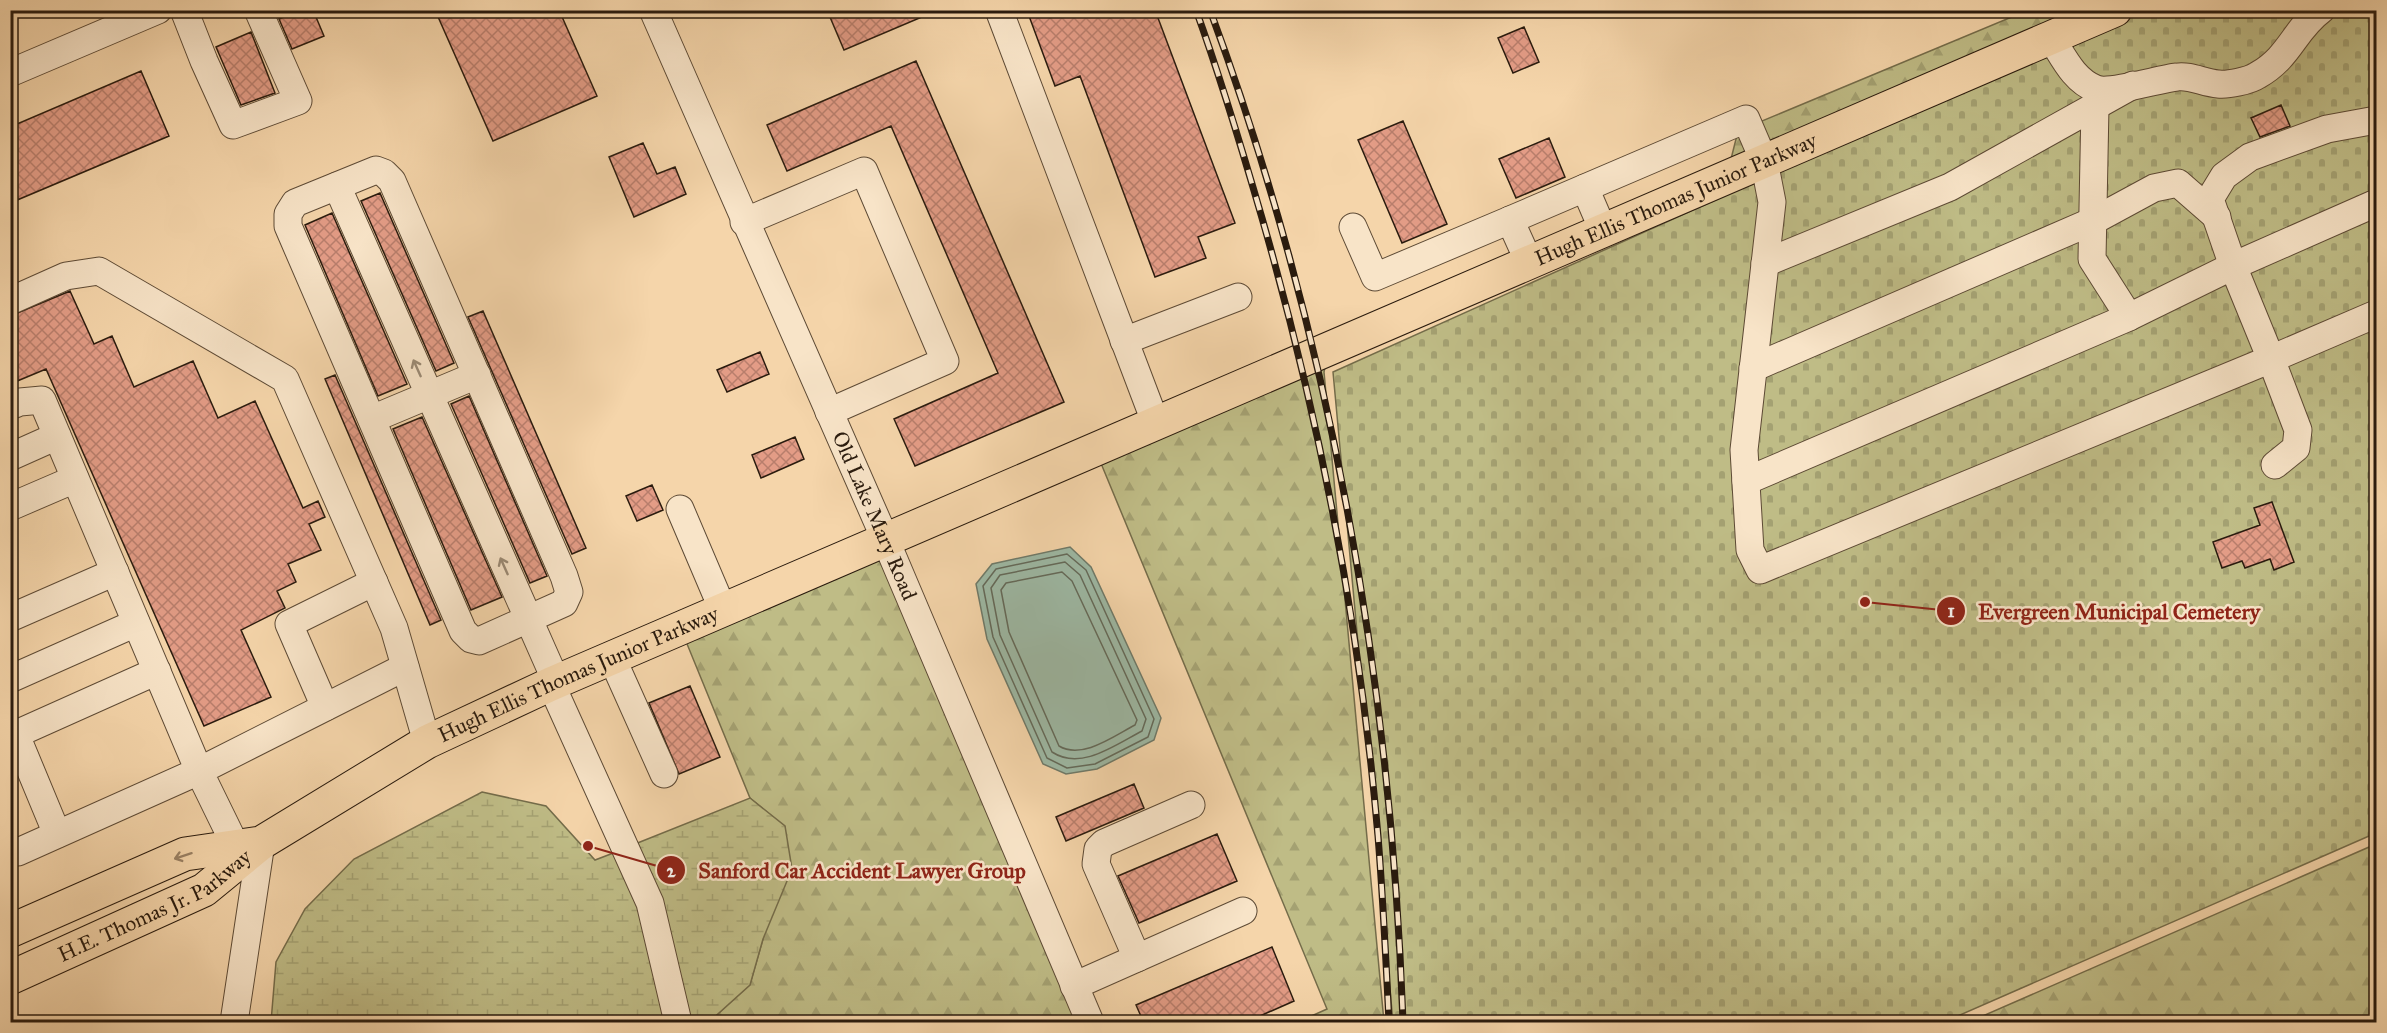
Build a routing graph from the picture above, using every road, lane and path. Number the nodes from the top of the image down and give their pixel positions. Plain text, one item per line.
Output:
1 (158, 10) edge
2 (184, 10) edge
3 (258, 10) edge
4 (653, 10) edge
5 (999, 10) edge
6 (2115, 10) edge
7 (2321, 10) edge
8 (2051, 38) junction
9 (10, 73) edge
10 (2133, 85) junction
11 (2095, 106) junction
12 (2376, 120) edge
13 (1764, 161) junction
14 (337, 186) junction
15 (1585, 188) junction
16 (2376, 203) edge
17 (2217, 217) junction
18 (1510, 220) junction
19 (2093, 221) junction
20 (744, 222) junction
21 (1353, 227) dead end
22 (1603, 230) junction
23 (1529, 262) junction
24 (1765, 263) junction
25 (2233, 266) junction
26 (1238, 297) dead end
27 (10, 301) edge
28 (2376, 314) edge
29 (2129, 316) junction
30 (1124, 341) junction
31 (2271, 359) junction
32 (1753, 368) junction
33 (477, 375) junction
34 (429, 395) junction
35 (10, 406) edge
36 (829, 412) junction
37 (372, 419) junction
38 (1156, 424) junction
39 (57, 436) junction
40 (10, 457) edge
41 (2275, 465) dead end
42 (75, 479) junction
43 (1746, 481) junction
44 (10, 507) edge
45 (680, 509) dead end
46 (886, 541) junction
47 (115, 572) junction
48 (374, 582) junction
49 (723, 610) junction
50 (10, 618) edge
51 (528, 619) junction
52 (136, 623) junction
53 (612, 658) junction
54 (405, 667) junction
55 (157, 671) junction
56 (10, 679) edge
57 (554, 682) junction
58 (325, 707) junction
59 (427, 742) junction
60 (199, 771) junction
61 (664, 774) dead end
62 (1191, 805) dead end
63 (57, 834) junction
64 (246, 850) junction
65 (18, 852) dead end
66 (1243, 911) dead end
67 (10, 931) edge
68 (1137, 958) junction
69 (10, 978) edge
70 (1074, 986) junction
71 (234, 1023) edge
72 (678, 1023) edge
73 (1090, 1023) edge

1 - 9 street
2 - 3 street
4 - 20 street, Old Lake Mary Road
5 - 30 street
6 - 8 main road, Hugh Ellis Thomas Junior Parkway
7 - 10 street
8 - 10 street
8 - 13 main road, Hugh Ellis Thomas Junior Parkway
10 - 11 street
11 - 19 street
11 - 24 street
12 - 17 street
13 - 15 street
13 - 22 main road, Hugh Ellis Thomas Junior Parkway
13 - 24 street
14 - 33 street
34 -> 14 street
14 - 37 street
15 - 18 street
15 - 22 street
16 - 25 street
17 - 19 street
17 - 25 street
18 - 21 street
18 - 23 street
19 - 29 street
19 - 32 street
20 - 36 street, Old Lake Mary Road
20 - 36 street
22 - 23 main road, Hugh Ellis Thomas Junior Parkway
23 - 38 main road, Hugh Ellis Thomas Junior Parkway
24 - 32 street
25 - 29 street
25 - 31 street
26 - 30 street
27 - 48 street
28 - 31 street
29 - 43 street
30 - 38 street
31 - 41 street
31 - 43 street
32 - 43 street
33 - 34 street
33 - 51 street
34 - 37 street
51 -> 34 street
35 - 39 street
36 - 46 street, Old Lake Mary Road
37 - 51 street
38 - 46 main road, Hugh Ellis Thomas Junior Parkway
39 - 40 street
39 - 42 street
42 - 44 street
42 - 47 street
45 - 49 street
46 - 49 main road, Hugh Ellis Thomas Junior Parkway
46 - 70 street, Old Lake Mary Road
47 - 50 street
47 - 52 street
48 - 54 street
48 - 58 street
49 - 53 main road, Hugh Ellis Thomas Junior Parkway
51 - 57 street
52 - 55 street
52 - 56 street
53 - 57 main road, Hugh Ellis Thomas Junior Parkway
53 - 61 street
54 - 58 street
54 - 59 street
55 - 60 street
55 - 63 street
57 - 59 main road, Hugh Ellis Thomas Junior Parkway
57 - 72 street
58 - 60 street
59 - 64 main road, Hugh Ellis Thomas Junior Parkway
60 - 63 street
60 - 64 street
62 - 68 street
63 - 65 street
64 -> 67 main road, Hugh Ellis Thomas Junior Parkway
64 - 69 main road, H.E. Thomas Jr. Parkway
64 - 71 street
66 - 68 street
68 - 70 street
70 - 73 street, Old Lake Mary Road

